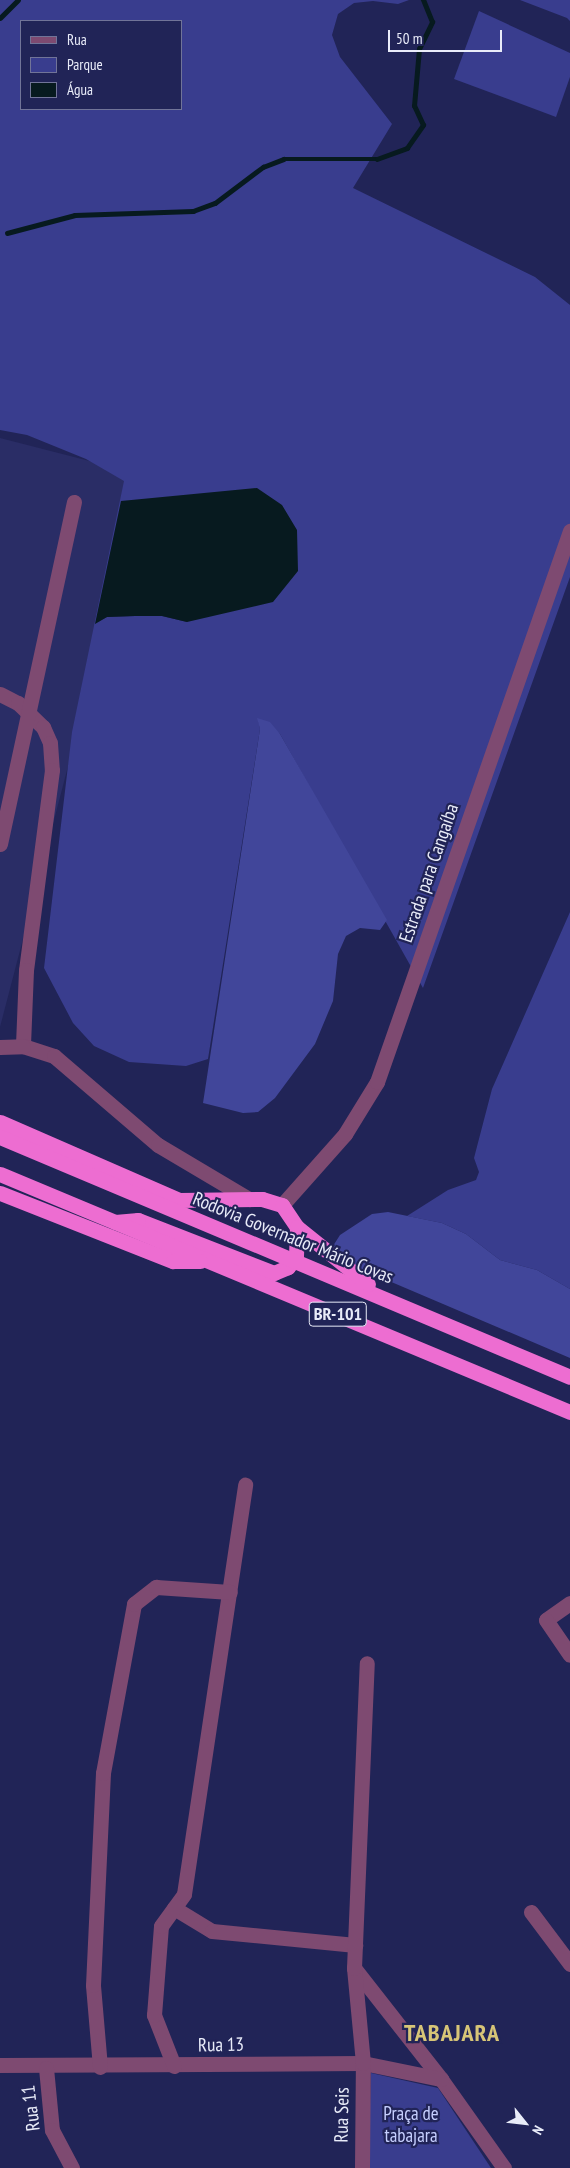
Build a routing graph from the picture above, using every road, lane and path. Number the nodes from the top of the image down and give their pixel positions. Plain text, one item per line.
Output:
1 (74, 502) dead end
2 (570, 530) edge
3 (0, 694) edge
4 (29, 712) junction
5 (3, 819) edge
6 (0, 844) edge
7 (23, 1046) junction
8 (0, 1047) edge
9 (0, 1122) edge
10 (0, 1137) edge
11 (0, 1174) edge
12 (0, 1193) edge
13 (249, 1199) junction
14 (282, 1205) junction
15 (113, 1222) junction
16 (297, 1227) junction
17 (294, 1260) junction
18 (208, 1261) junction
19 (388, 1298) junction
20 (570, 1378) edge
21 (570, 1412) edge
22 (245, 1485) dead end
23 (230, 1592) junction
24 (570, 1603) edge
25 (570, 1655) edge
26 (367, 1663) dead end
27 (174, 1908) junction
28 (531, 1912) dead end
29 (355, 1944) junction
30 (570, 1964) edge
31 (354, 1968) junction
32 (363, 2063) junction
33 (0, 2066) edge
34 (174, 2066) junction
35 (100, 2067) junction
36 (46, 2068) junction
37 (441, 2079) junction
38 (72, 2168) edge
39 (362, 2168) edge
40 (504, 2168) edge

1 - 4 street
2 - 14 street, Estrada para Cangaíba
3 - 4 street
4 - 5 street
4 - 7 street
5 - 6 street
7 - 8 street
7 - 13 street
9 - 13 highway
10 - 17 highway, Rodovia Governador Mário Covas
11 - 15 highway, BR-101
12 - 18 highway
13 - 14 highway
14 - 16 highway
15 - 17 highway
15 - 18 highway, BR-101
16 - 17 highway
16 - 19 highway
17 - 19 highway, Rodovia Governador Mário Covas
18 - 21 highway, BR-101
19 - 20 highway, Rodovia Governador Mário Covas / BR-101
22 - 23 street
23 - 27 street
23 - 35 street
24 - 25 street
26 - 29 street, Rua Seis
27 - 29 street
27 - 34 street
28 - 30 street
29 - 31 street, Rua Seis
31 - 32 street, Rua Seis
31 - 37 street
32 - 34 street, Rua 13
32 - 37 street, Rua 13
32 - 39 street, Rua Seis
33 - 36 street, Rua 13
34 - 35 street, Rua 13
35 - 36 street, Rua 13
36 - 38 street, Rua 11
37 - 40 street

